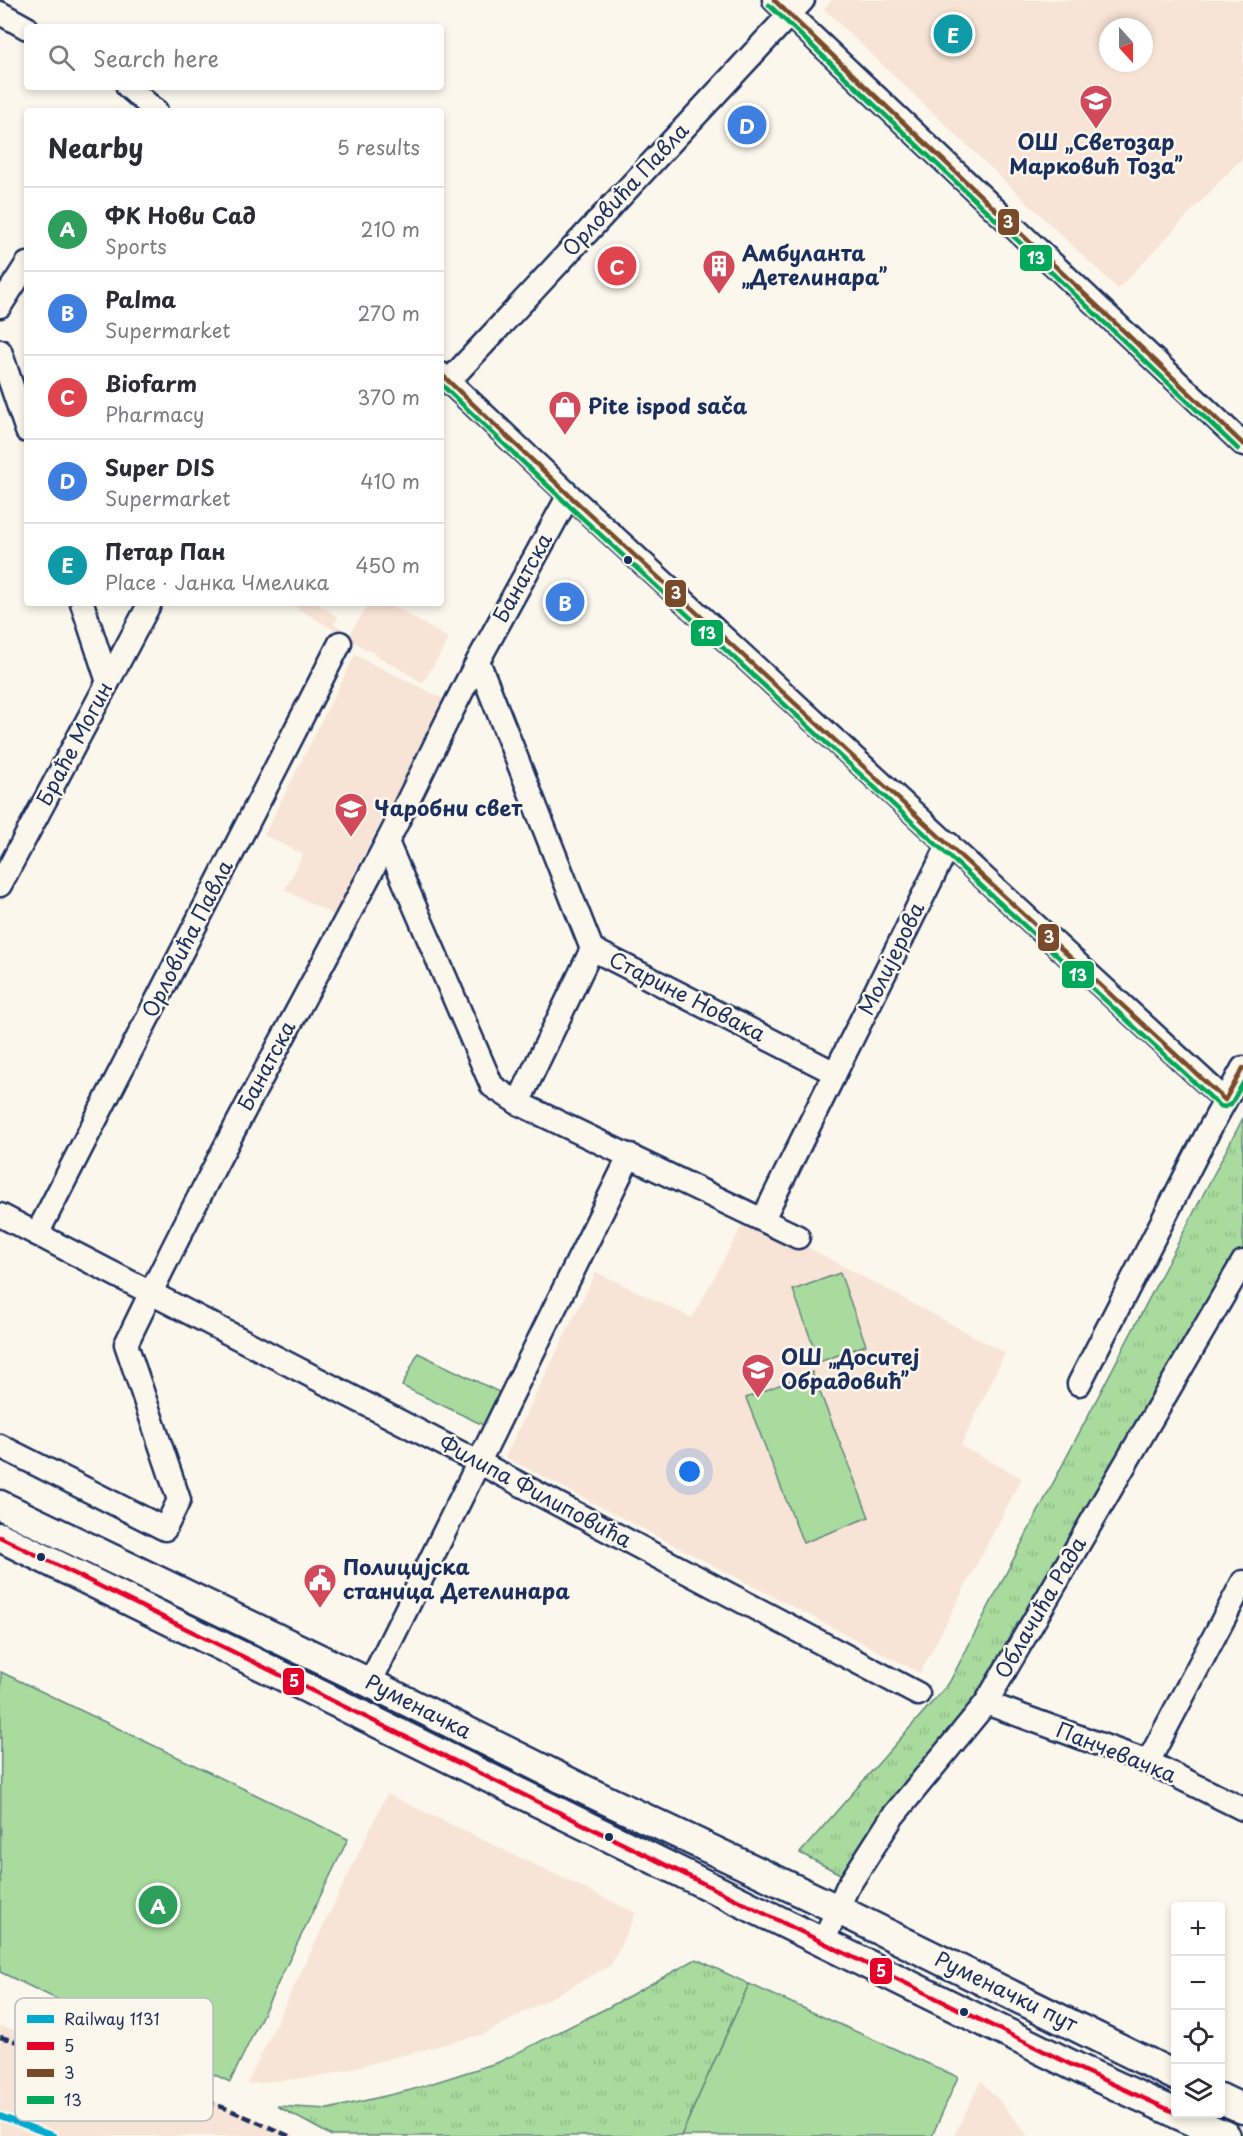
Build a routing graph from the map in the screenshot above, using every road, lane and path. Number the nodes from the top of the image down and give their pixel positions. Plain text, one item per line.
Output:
1 (789, 5) edge
2 (0, 13) edge
3 (24, 26) edge
4 (132, 90) edge
5 (152, 108) edge
6 (24, 271) edge
7 (0, 306) edge
8 (0, 351) edge
9 (445, 378) edge
10 (24, 422) edge
11 (1243, 444) edge
12 (569, 495) junction
13 (83, 606) edge
14 (141, 610) edge
15 (339, 643) dead end
16 (478, 661) junction
17 (108, 682) junction
18 (387, 842) junction
19 (949, 844) junction
20 (0, 885) edge
21 (592, 948) junction
22 (1243, 1068) edge
23 (835, 1073) junction
24 (1225, 1100) junction
25 (518, 1103) junction
26 (630, 1155) junction
27 (0, 1215) edge
28 (763, 1219) junction
29 (37, 1234) junction
30 (798, 1237) dead end
31 (1243, 1262) edge
32 (150, 1292) junction
33 (1079, 1384) dead end
34 (0, 1446) edge
35 (480, 1463) junction
36 (0, 1505) edge
37 (0, 1537) edge
38 (1243, 1582) edge
39 (370, 1683) junction
40 (918, 1694) dead end
41 (986, 1703) junction
42 (1148, 1762) junction
43 (1243, 1809) edge
44 (837, 1909) junction
45 (822, 1942) junction
46 (1171, 2074) edge
47 (1225, 2100) edge
48 (1243, 2109) edge
49 (1171, 2111) edge
50 (1187, 2118) edge
51 (1226, 2136) edge

1 - 9 street, Орловића Павла
1 - 11 street
2 - 3 street
4 - 5 street
6 - 7 street
8 - 10 street
9 - 12 street
12 - 16 street, Банатска
12 - 19 street
13 - 17 street
14 - 17 street, Браће Могин
15 - 29 street, Орловића Павла
16 - 18 street, Банатска
16 - 21 street
17 - 20 street, Браће Могин
18 - 25 street
18 - 32 street, Банатска
19 - 23 street, Молијерова
19 - 24 street
21 - 23 street, Старине Новака
21 - 25 street, Старине Новака
22 - 24 street
23 - 28 street
24 - 33 street
25 - 26 street
26 - 28 street
26 - 35 street
27 - 29 street, Филипа Филиповића
28 - 30 street
29 - 32 street, Филипа Филиповића
31 - 41 street, Облачића Рада
32 - 34 street
32 - 35 street, Филипа Филиповића
35 - 39 street
35 - 40 street, Филипа Филиповића
36 - 39 main road, Руменачка
37 - 45 main road, Руменачка
38 - 42 street
39 - 44 main road, Руменачка
41 - 42 street, Панчевачка
41 - 44 street, Облачића Рада
42 - 43 street, Панчевачка
44 - 45 street, Облачића Рада
44 - 46 main road, Руменачки пут
45 - 49 main road, Руменачки пут
47 - 48 main road
50 - 51 main road, Руменачки пут

